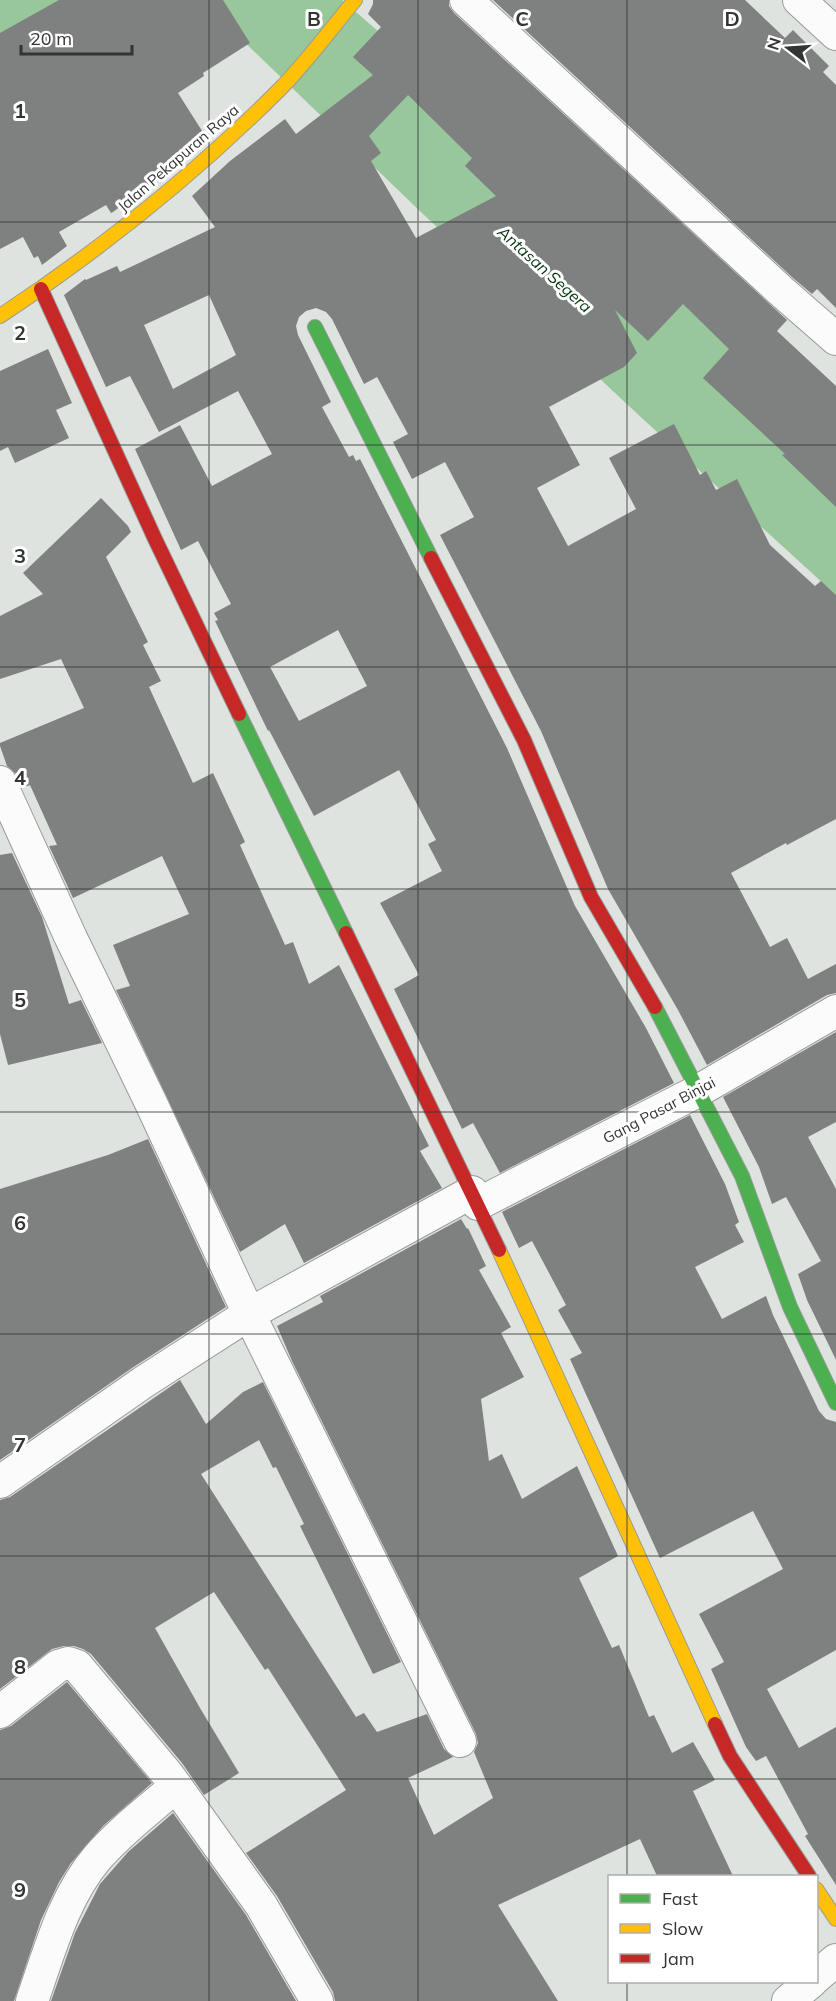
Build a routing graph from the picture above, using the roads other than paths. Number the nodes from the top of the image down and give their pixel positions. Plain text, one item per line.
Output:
1 (355, 0) edge
2 (466, 0) edge
3 (799, 0) edge
4 (836, 34) edge
5 (41, 289) junction
6 (0, 316) edge
7 (315, 327) dead end
8 (836, 339) edge
9 (0, 782) edge
10 (836, 1011) edge
11 (698, 1091) junction
12 (475, 1198) junction
13 (249, 1314) junction
14 (836, 1403) edge
15 (0, 1482) edge
16 (0, 1713) edge
17 (460, 1741) dead end
18 (176, 1786) junction
19 (807, 1875) edge
20 (818, 1892) edge
21 (836, 1918) edge
22 (836, 1960) edge
23 (818, 1975) edge
24 (810, 1983) edge
25 (32, 2001) edge
26 (317, 2001) edge
27 (788, 2001) edge

1 - 5 street, Jalan Pekapuran Raya
2 - 8 street
3 - 4 street
5 - 6 street, Jalan Pekapuran Raya
5 - 12 street
7 - 11 street
9 - 13 street
10 - 11 street, Gang Pasar Binjai
11 - 12 street, Gang Pasar Binjai
11 - 14 street
12 - 13 street, Gang Pasar Binjai
12 - 19 street
13 - 15 street, Gang Pasar Binjai
13 - 17 street
16 - 18 street
18 - 25 street
18 - 26 street
20 - 21 street
22 - 23 street
24 - 27 street

